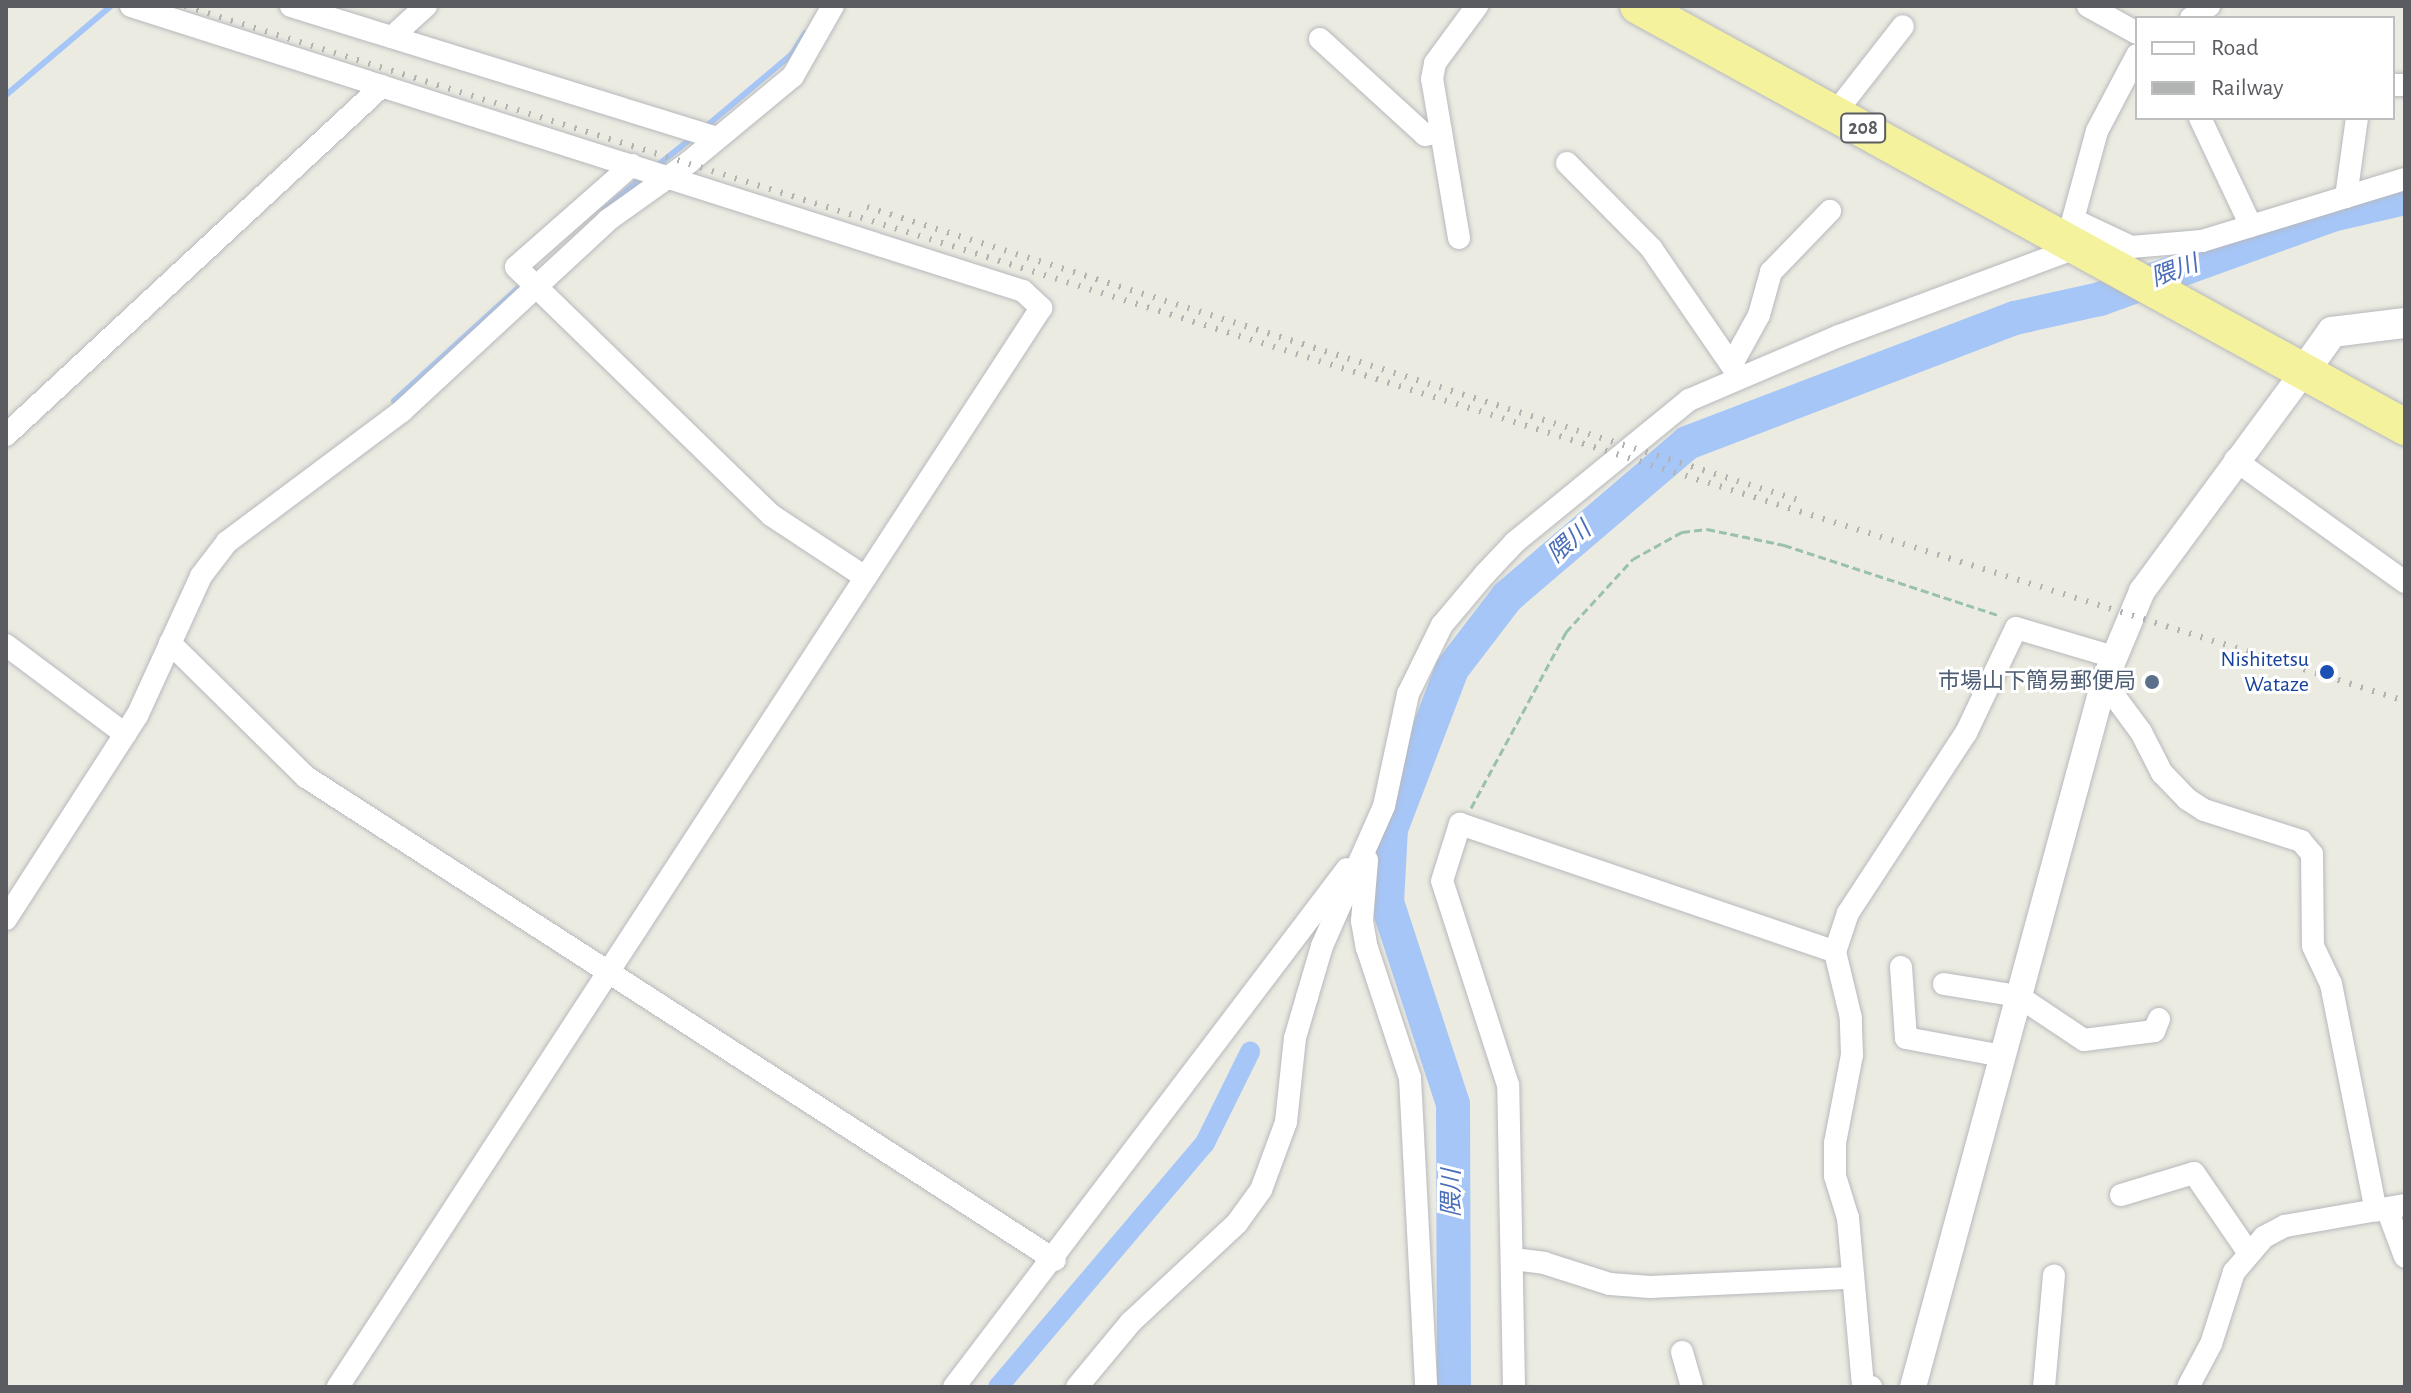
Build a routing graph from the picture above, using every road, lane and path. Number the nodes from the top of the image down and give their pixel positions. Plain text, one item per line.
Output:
1 (131, 6) edge
2 (291, 6) edge
3 (426, 6) edge
4 (833, 6) edge
5 (1477, 6) edge
6 (1638, 6) edge
7 (2088, 6) edge
8 (1903, 26) dead end
9 (2135, 32) edge
10 (392, 37) junction
11 (1320, 39) dead end
12 (2135, 59) edge
13 (382, 86) junction
14 (1835, 113) junction
15 (2201, 120) edge
16 (2357, 120) edge
17 (1441, 132) junction
18 (717, 138) junction
19 (1567, 163) dead end
20 (632, 165) junction
21 (668, 176) junction
22 (2405, 179) edge
23 (2346, 197) junction
24 (1830, 211) dead end
25 (2251, 226) junction
26 (1459, 238) dead end
27 (2078, 239) junction
28 (533, 288) junction
29 (2405, 323) edge
30 (1735, 370) junction
31 (2305, 370) junction
32 (2405, 427) edge
33 (6, 435) edge
34 (2235, 460) junction
35 (865, 577) junction
36 (2405, 582) edge
37 (2016, 628) junction
38 (170, 643) junction
39 (6, 645) edge
40 (2114, 657) junction
41 (2104, 682) junction
42 (125, 734) junction
43 (1460, 824) junction
44 (1368, 842) junction
45 (6, 919) edge
46 (1835, 952) junction
47 (1901, 967) dead end
48 (607, 973) junction
49 (1944, 984) dead end
50 (2018, 996) junction
51 (2159, 1019) dead end
52 (2002, 1056) junction
53 (2121, 1195) dead end
54 (2389, 1208) edge
55 (2248, 1252) junction
56 (2405, 1257) edge
57 (1513, 1259) junction
58 (1055, 1260) junction
59 (2054, 1275) dead end
60 (1851, 1278) junction
61 (1682, 1352) dead end
62 (338, 1387) edge
63 (954, 1387) edge
64 (1077, 1387) edge
65 (1426, 1387) edge
66 (1514, 1387) edge
67 (1692, 1387) edge
68 (1871, 1387) edge
69 (1914, 1387) edge
70 (2044, 1387) edge
71 (2188, 1387) edge

1 - 13 street
2 - 10 street
3 - 10 street
4 - 18 street
5 - 17 street
6 - 14 highway, 208
7 - 9 street
8 - 14 street
10 - 18 street
11 - 17 street
12 - 27 street
13 - 20 street
13 - 33 street
14 - 27 highway, 208
15 - 25 street
16 - 23 street
17 - 26 street
18 - 21 street
19 - 30 street
20 - 21 street
20 - 28 street
21 - 28 street
21 - 35 street
22 - 23 street
23 - 25 street
24 - 30 street
25 - 27 street
27 - 30 street
27 - 31 highway, 208
28 - 35 street
28 - 38 street
29 - 31 main road
30 - 44 street
31 - 32 highway, 208
31 - 34 street
34 - 36 street
34 - 40 street
35 - 48 street
37 - 40 street
37 - 43 path
37 - 46 street
38 - 42 street
38 - 48 street
39 - 42 street
40 - 41 street
41 - 50 street
41 - 54 street
42 - 45 street
43 - 46 street
43 - 57 street
44 - 58 street
44 - 64 street
44 - 65 street
46 - 60 street
47 - 52 street
48 - 58 street
48 - 62 street
49 - 50 street
50 - 51 street
50 - 52 street
52 - 69 street
53 - 55 street
54 - 55 street
54 - 56 street
55 - 71 street
57 - 60 street
57 - 66 street
58 - 63 street
59 - 70 street
60 - 68 street
61 - 67 street

